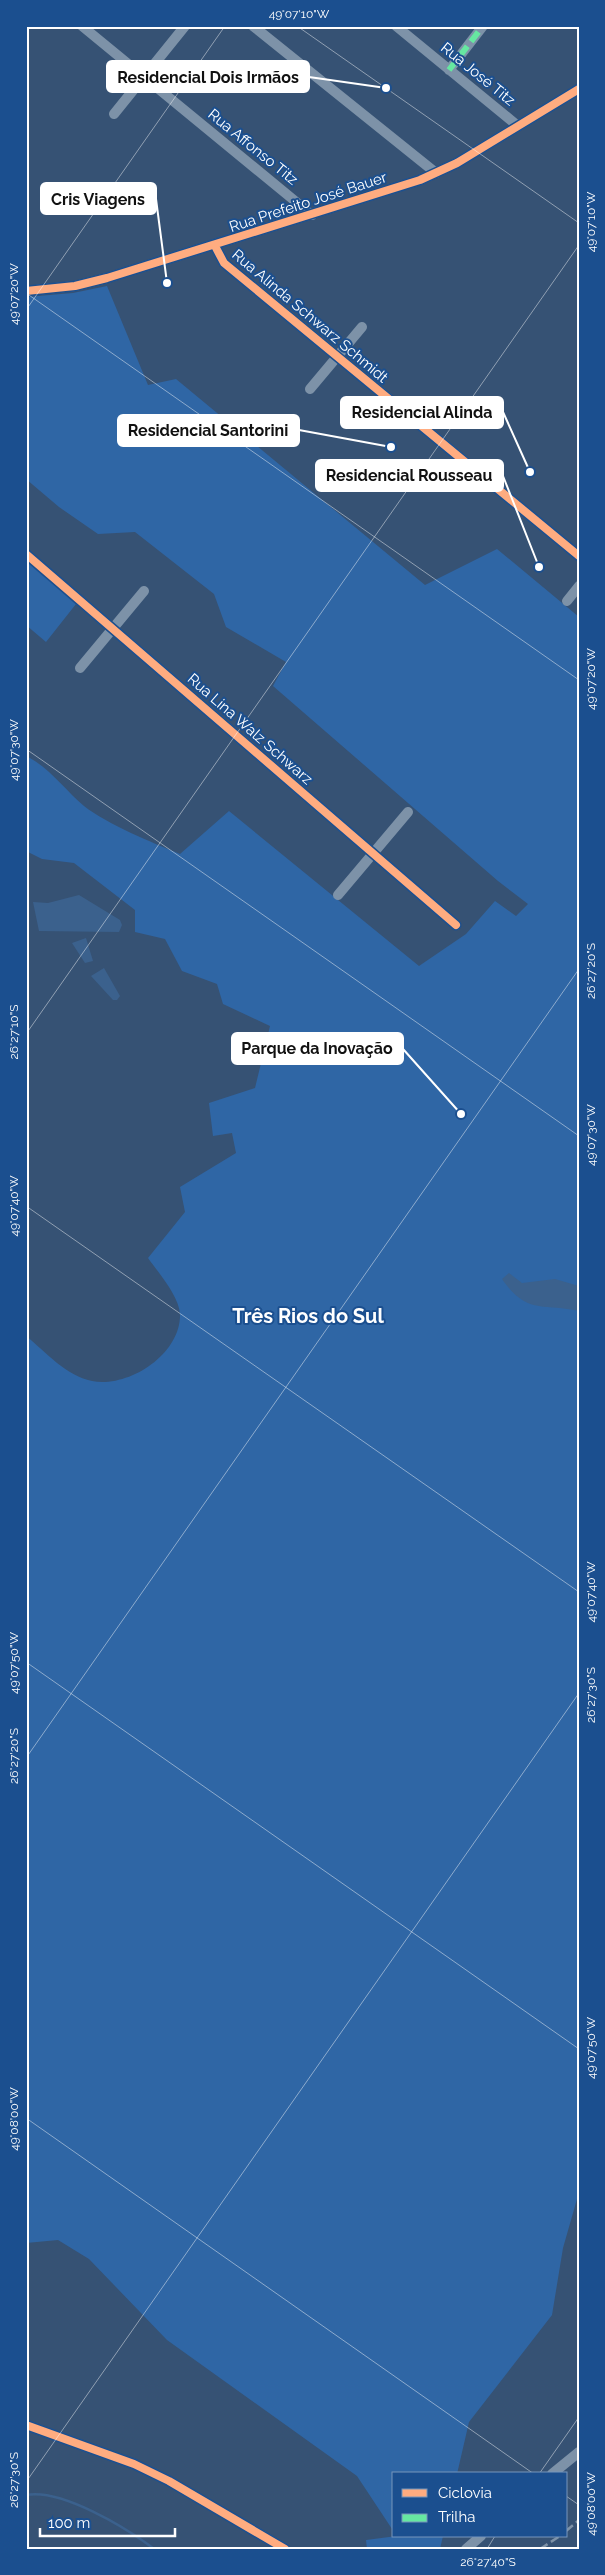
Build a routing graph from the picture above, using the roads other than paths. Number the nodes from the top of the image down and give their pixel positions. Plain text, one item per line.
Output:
1 (82, 26) edge
2 (185, 26) edge
3 (253, 26) edge
4 (396, 26) edge
5 (483, 26) edge
6 (449, 70) junction
7 (144, 77) junction
8 (579, 89) edge
9 (114, 114) dead end
10 (518, 126) junction
11 (436, 174) junction
12 (312, 215) junction
13 (215, 246) junction
14 (26, 291) edge
15 (362, 326) dead end
16 (337, 357) junction
17 (310, 390) dead end
18 (26, 554) edge
19 (579, 556) edge
20 (579, 586) edge
21 (144, 591) dead end
22 (567, 601) dead end
23 (113, 629) junction
24 (80, 668) dead end
25 (408, 812) dead end
26 (373, 854) junction
27 (338, 895) dead end
28 (456, 925) dead end
29 (26, 2425) edge
30 (579, 2452) edge
31 (554, 2472) edge
32 (479, 2538) edge
33 (285, 2549) edge
34 (466, 2549) edge

1 - 7 street, Rua Affonso Titz
2 - 7 street
3 - 11 street
4 - 6 street, Rua José Titz
5 - 6 street
6 - 10 street, Rua José Titz
7 - 9 street
7 - 12 street, Rua Affonso Titz
8 - 10 street, Rua Prefeito José Bauer
10 - 11 street, Rua Prefeito José Bauer
11 - 12 street, Rua Prefeito José Bauer
12 - 13 street, Rua Prefeito José Bauer
13 - 14 street, Rua Prefeito José Bauer
13 - 16 street, Rua Alinda Schwarz Schmidt
15 - 16 street
16 - 17 street
16 - 19 street, Rua Alinda Schwarz Schmidt
18 - 23 street, Rua Lina Walz Schwarz
20 - 22 street
21 - 23 street
23 - 24 street
23 - 26 street, Rua Lina Walz Schwarz
25 - 26 street
26 - 27 street
26 - 28 street, Rua Lina Walz Schwarz
29 - 33 street
30 - 31 street
32 - 34 street

